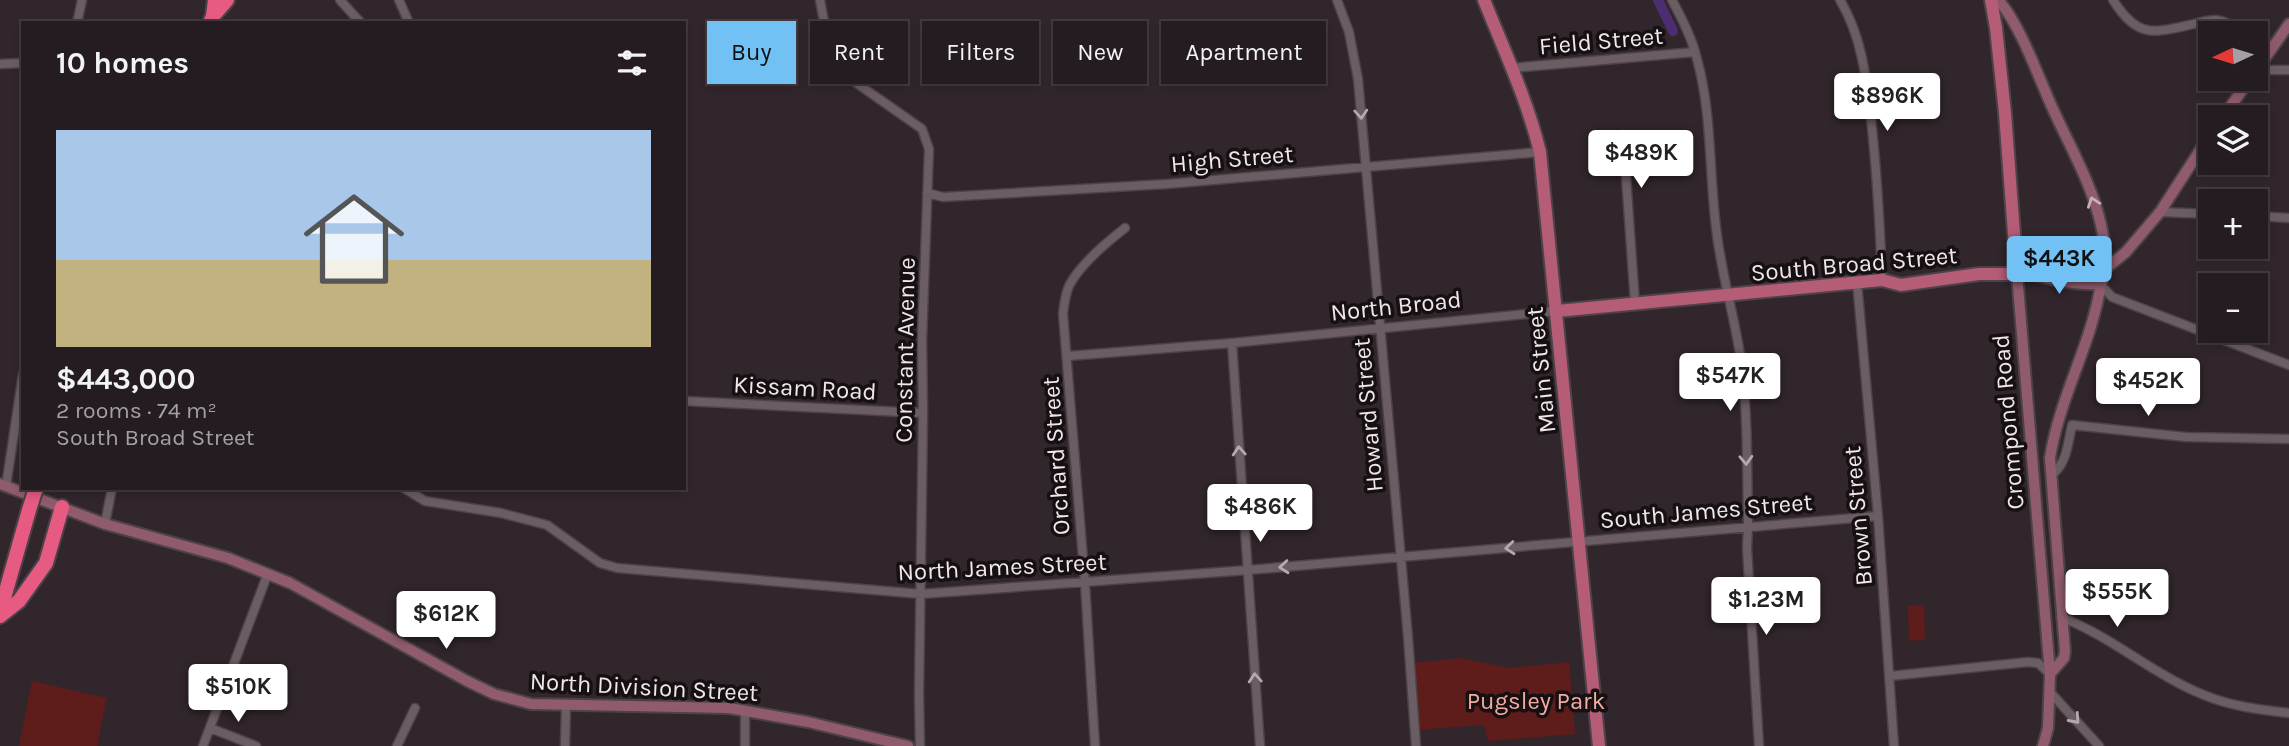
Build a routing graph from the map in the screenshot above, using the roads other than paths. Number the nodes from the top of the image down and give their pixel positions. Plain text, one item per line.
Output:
1 (82, 0) edge
2 (215, 0) edge
3 (227, 0) edge
4 (340, 0) edge
5 (399, 0) edge
6 (820, 0) edge
7 (1338, 0) edge
8 (1484, 0) edge
9 (1672, 0) edge
10 (1840, 0) edge
11 (2113, 0) edge
12 (1992, 1) edge
13 (211, 19) edge
14 (77, 21) edge
15 (359, 21) edge
16 (408, 21) edge
17 (2198, 23) edge
18 (2289, 24) edge
19 (2268, 44) edge
20 (2272, 46) junction
21 (1695, 52) junction
22 (2268, 52) edge
23 (21, 63) edge
24 (0, 64) edge
25 (1511, 68) junction
26 (2289, 69) edge
27 (2268, 71) edge
28 (1623, 135) dead end
29 (1540, 152) junction
30 (2198, 153) edge
31 (1365, 166) junction
32 (927, 192) junction
33 (2160, 212) junction
34 (2198, 214) edge
35 (2268, 217) edge
36 (2289, 218) edge
37 (1125, 228) dead end
38 (2105, 269) junction
39 (2021, 272) junction
40 (1882, 280) junction
41 (1857, 282) junction
42 (2100, 284) junction
43 (1728, 295) junction
44 (1635, 303) junction
45 (1557, 311) junction
46 (1380, 329) junction
47 (1231, 343) junction
48 (1068, 356) junction
49 (2289, 365) edge
50 (21, 385) edge
51 (686, 401) edge
52 (923, 413) junction
53 (2289, 439) edge
54 (2051, 475) junction
55 (3, 485) edge
56 (35, 490) edge
57 (112, 490) edge
58 (407, 490) edge
59 (62, 507) junction
60 (1878, 516) junction
61 (105, 524) junction
62 (1748, 527) junction
63 (1578, 542) junction
64 (1400, 557) junction
65 (7, 566) edge
66 (42, 569) junction
67 (1248, 570) junction
68 (268, 573) junction
69 (1085, 583) junction
70 (921, 594) junction
71 (0, 614) edge
72 (2062, 617) junction
73 (2050, 674) junction
74 (1890, 676) junction
75 (2050, 692) junction
76 (566, 706) junction
77 (415, 708) dead end
78 (745, 710) junction
79 (2289, 713) edge
80 (209, 728) junction
81 (203, 746) edge
82 (256, 746) edge
83 (397, 746) edge
84 (565, 746) edge
85 (745, 746) edge
86 (908, 746) edge
87 (920, 746) edge
88 (1095, 746) edge
89 (1260, 746) edge
90 (1416, 746) edge
91 (1598, 746) edge
92 (1759, 746) edge
93 (1894, 746) edge
94 (2043, 746) edge
95 (2099, 746) edge

1 - 14 street
2 - 13 highway
3 - 13 highway
4 - 15 street
5 - 16 street
6 - 32 street, Constant Avenue
7 -> 31 street, Howard Street
8 - 25 main road, Main Street
9 - 21 street
10 - 40 street
11 - 17 street
38 -> 12 street
12 - 39 main road, Crompond Road
18 - 20 street
19 - 20 street
20 - 22 street
21 - 25 street, Field Street
21 - 43 street
23 - 24 street
25 - 29 main road, Main Street
26 - 27 street
28 - 44 street
29 - 31 street, High Street
29 - 45 main road, Main Street
30 - 33 street
31 - 32 street, High Street
31 - 46 street, Howard Street
32 - 52 street, Constant Avenue
33 - 34 street
33 - 38 street
35 - 36 street
37 - 48 street, Orchard Street
38 - 42 street
39 - 40 main road, South Broad Street
39 - 42 street, South Broad Street
39 - 42 street, South Broad Street
39 - 73 street, Crompond Road
40 - 41 main road, South Broad Street
41 - 43 main road, South Broad Street
41 - 60 street, Brown Street
42 - 49 street
42 - 54 street
43 - 44 main road, North Broad
43 -> 62 street
44 - 45 main road, North Broad
45 - 46 street, North Broad
45 - 63 main road, Main Street
46 - 47 street, North Broad
46 - 64 street, Howard Street
47 - 48 street, North Broad
67 -> 47 street
48 - 69 street, Orchard Street
50 - 55 street
51 - 52 street, Kissam Road
52 - 70 street, Constant Avenue
53 - 54 street
54 - 72 street
55 - 59 street, North Division Street
56 - 65 highway, bridge
57 - 61 street
58 - 70 street, North James Street
59 - 61 street, North Division Street
59 - 66 highway
60 - 62 street, South James Street
60 - 74 street, Brown Street
61 - 68 street, North Division Street
62 - 63 street, South James Street
62 - 92 street
63 -> 64 street, North James Street
63 - 91 main road, Main Street
64 -> 67 street, North James Street
64 - 90 street, Howard Street
65 - 66 highway
65 - 71 highway
66 - 71 highway
67 - 69 street, North James Street
89 -> 67 street
68 - 76 street, North Division Street
68 - 80 street
69 - 70 street, North James Street
69 - 88 street, Orchard Street
70 - 87 street, Constant Avenue
72 - 73 street
72 - 79 street
73 - 74 street
73 - 75 street, Crompond Road
74 - 93 street, Brown Street
75 - 94 street, Crompond Road
75 -> 95 street
76 - 78 street, North Division Street
76 - 84 street
77 - 83 street
78 - 85 street
78 - 86 street, North Division Street
80 - 81 street
80 - 82 street

